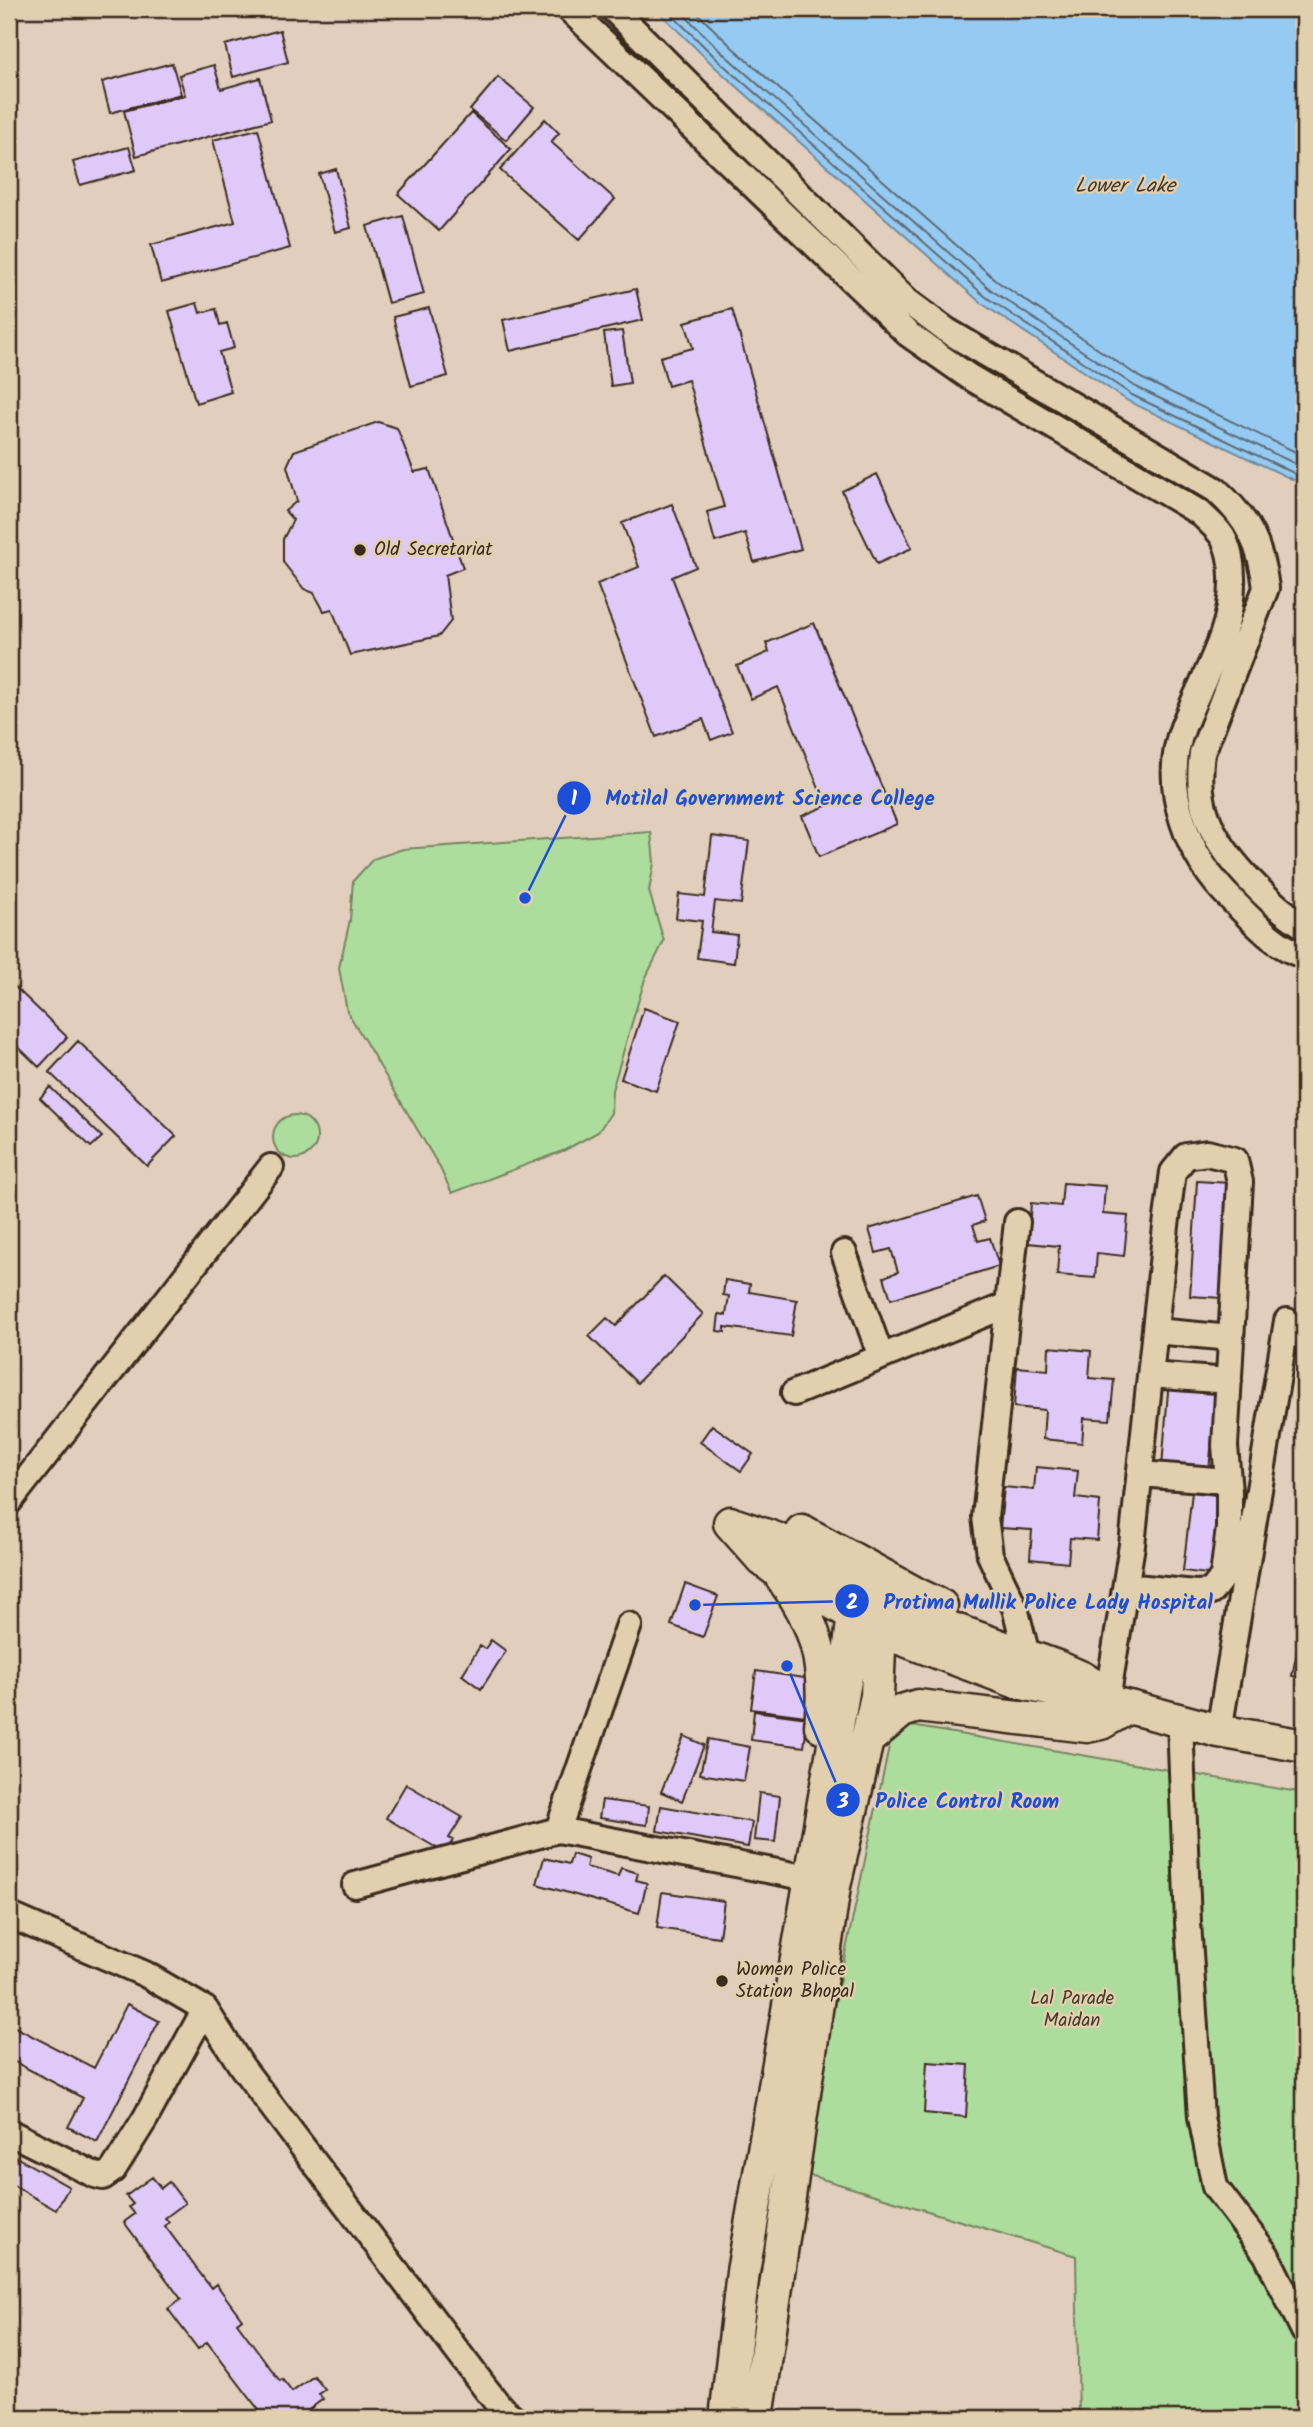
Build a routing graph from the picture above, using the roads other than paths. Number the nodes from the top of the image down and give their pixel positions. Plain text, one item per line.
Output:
1 (569, 9) edge
2 (612, 9) edge
3 (1304, 926) edge
4 (1304, 955) edge
5 (271, 1167) dead end
6 (1017, 1222) dead end
7 (844, 1253) dead end
8 (1007, 1305) junction
9 (1287, 1321) dead end
10 (1155, 1331) junction
11 (1231, 1338) junction
12 (881, 1357) junction
13 (1150, 1375) junction
14 (1229, 1381) junction
15 (794, 1393) dead end
16 (1140, 1474) junction
17 (1227, 1481) junction
18 (9, 1502) edge
19 (730, 1523) junction
20 (775, 1569) junction
21 (1126, 1586) junction
22 (868, 1609) junction
23 (629, 1625) dead end
24 (1024, 1643) junction
25 (1067, 1672) junction
26 (1118, 1701) junction
27 (1180, 1722) junction
28 (1220, 1731) junction
29 (867, 1740) junction
30 (1304, 1746) edge
31 (820, 1814) junction
32 (558, 1830) junction
33 (810, 1878) junction
34 (355, 1885) dead end
35 (9, 1916) edge
36 (205, 2009) junction
37 (9, 2132) edge
38 (1304, 2331) edge
39 (514, 2418) edge
40 (726, 2418) edge
41 (757, 2418) edge

1 - 4 street
2 - 3 street
5 - 18 street
6 - 8 street
7 - 12 street
8 - 12 street
8 - 24 street
9 - 28 street
10 - 11 street
10 - 11 street
10 - 13 street
11 - 14 street
12 - 15 street
13 - 14 street
13 - 16 street
14 - 17 street
16 - 17 street
16 - 21 street
17 - 21 street
19 - 20 main road
19 - 22 main road
19 - 24 main road
20 - 22 main road
20 - 31 main road
21 - 26 street
22 - 25 main road
22 - 26 main road
22 - 29 main road
22 - 31 main road
23 - 32 street
24 - 25 main road
25 - 26 main road
26 - 27 main road
26 - 29 main road
27 - 28 main road
27 - 38 street
28 - 30 main road
29 - 41 main road
31 - 33 main road
32 - 33 street
32 - 34 street
33 - 40 main road
35 - 36 street
36 - 37 street
36 - 39 street

